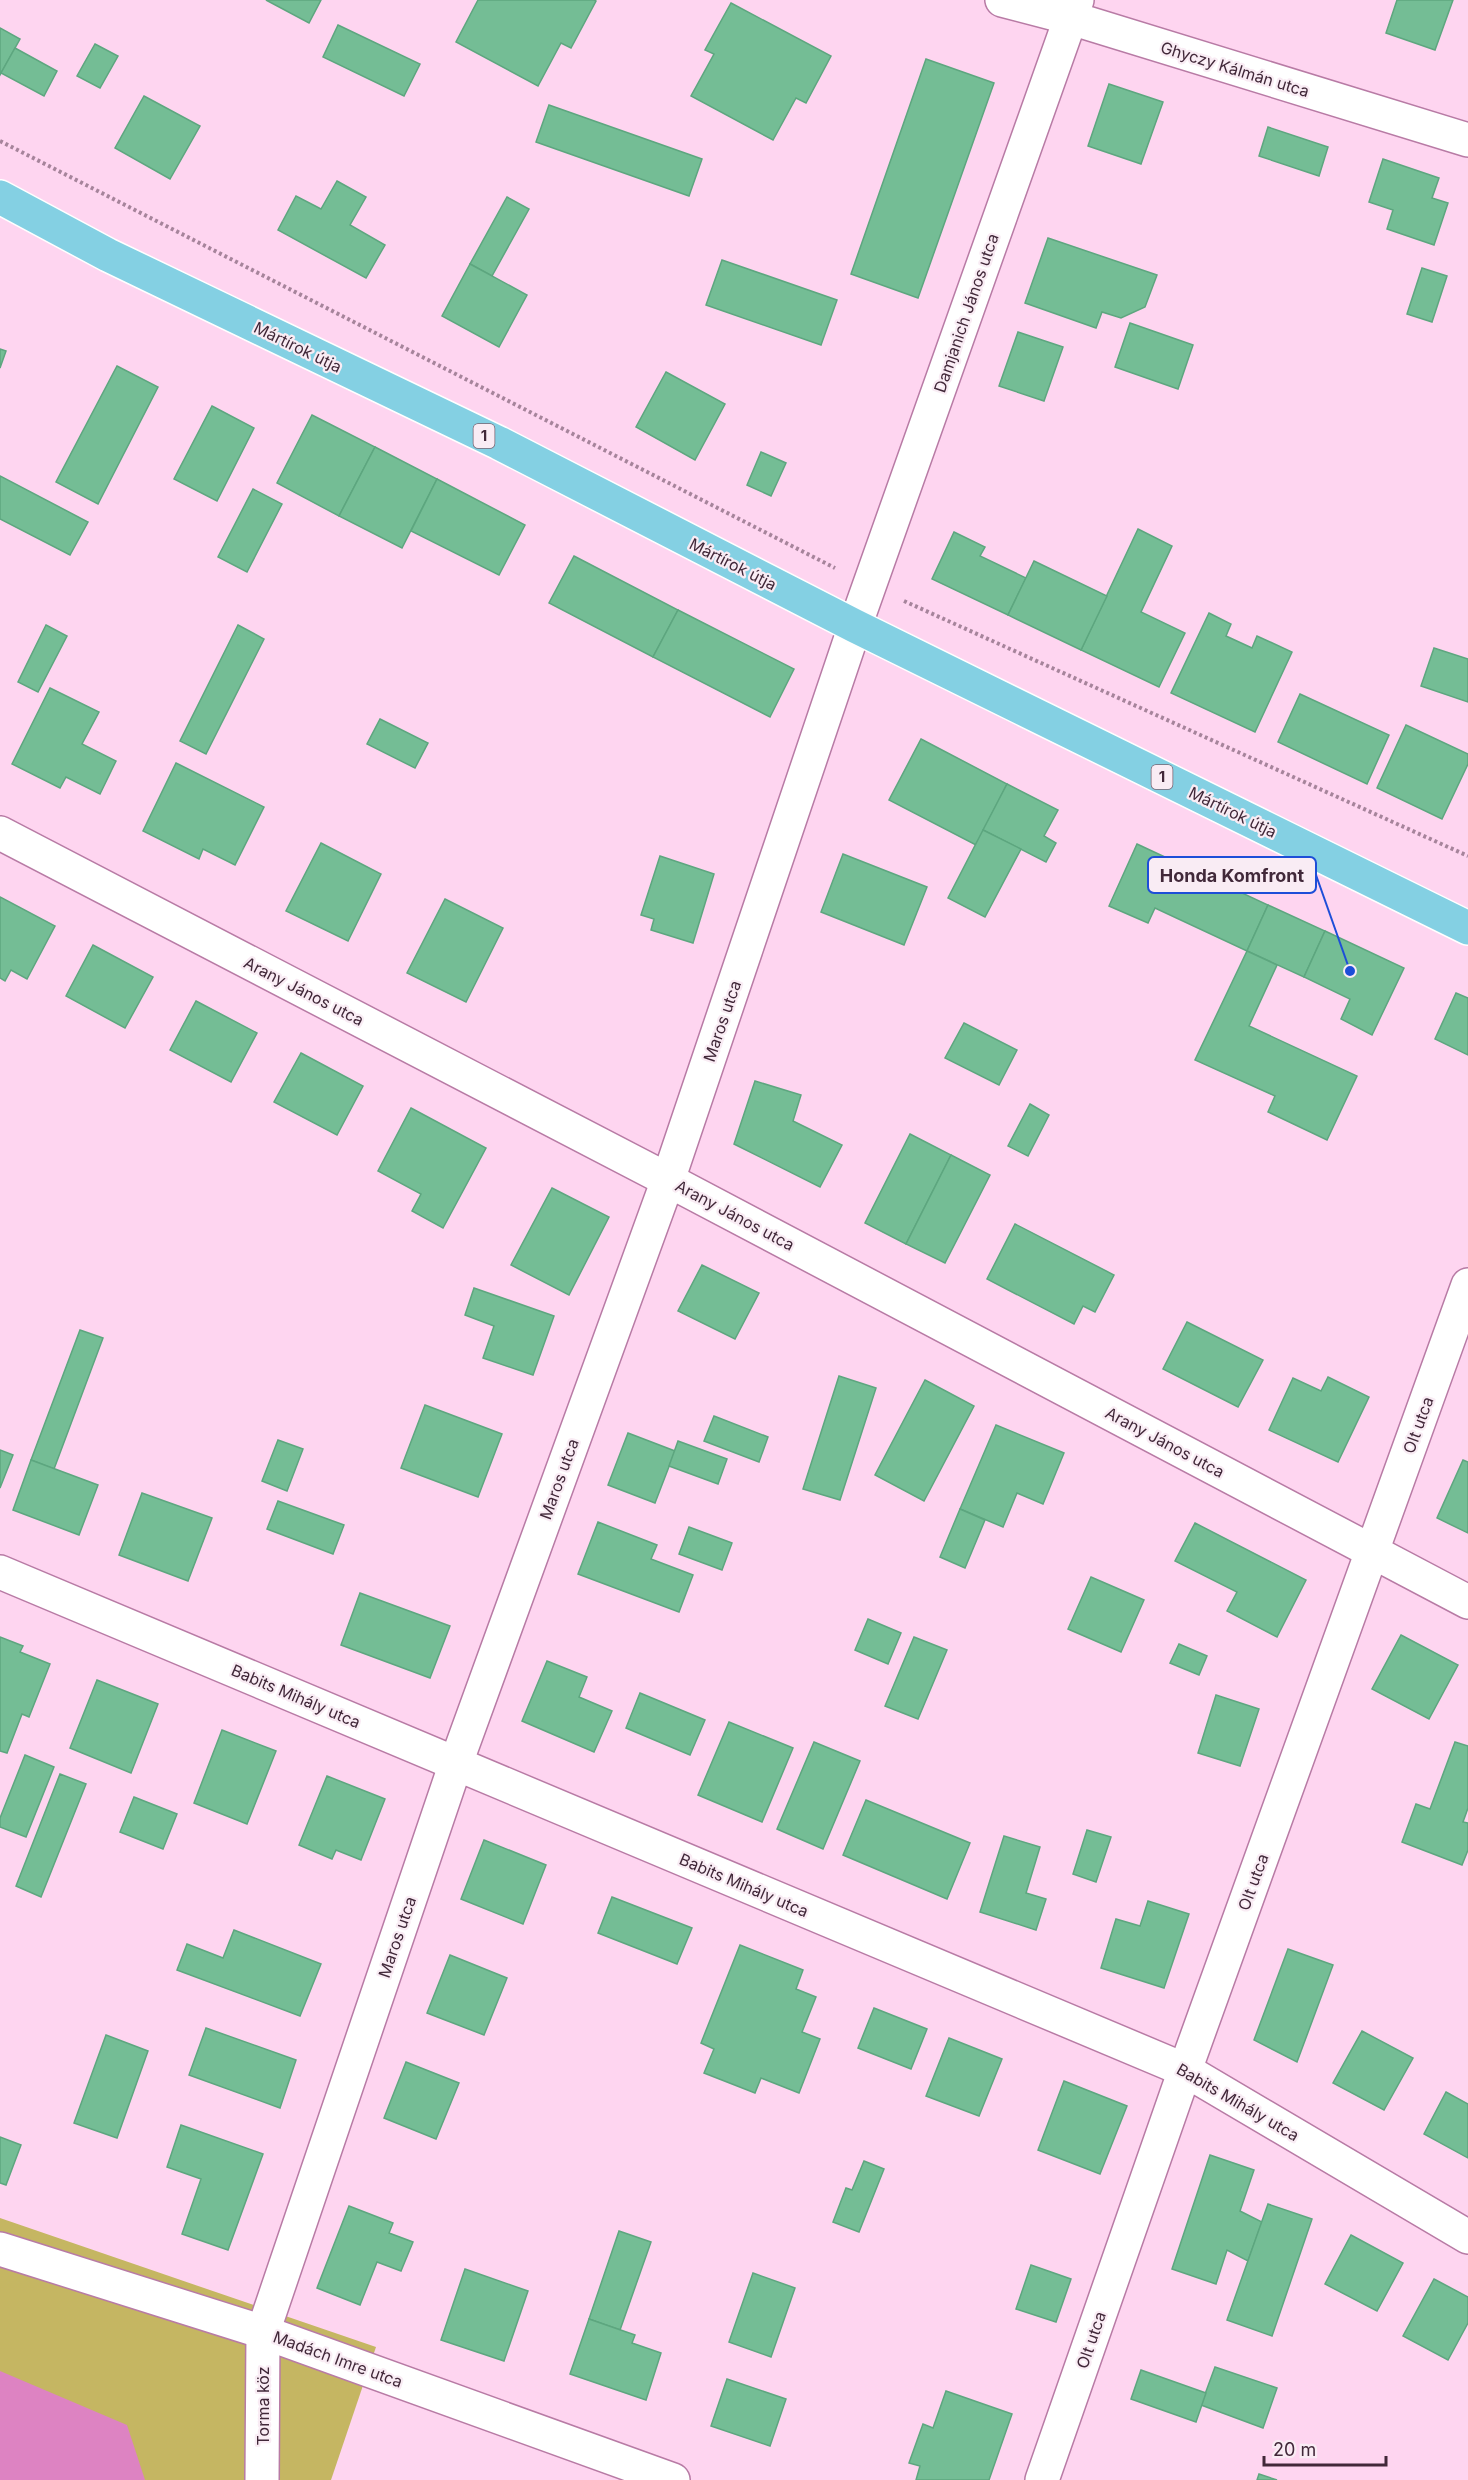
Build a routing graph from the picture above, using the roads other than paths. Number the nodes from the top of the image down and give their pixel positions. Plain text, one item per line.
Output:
1 (1002, 0) edge
2 (1074, 9) edge
3 (1468, 140) edge
4 (0, 198) edge
5 (855, 626) junction
6 (0, 833) edge
7 (1468, 928) edge
8 (668, 1180) junction
9 (1468, 1286) edge
10 (1373, 1551) junction
11 (0, 1572) edge
12 (1468, 1602) edge
13 (456, 1763) junction
14 (1185, 2070) junction
15 (1468, 2237) edge
16 (0, 2249) edge
17 (263, 2332) junction
18 (262, 2480) edge
19 (673, 2480) edge
20 (1042, 2480) edge

1 - 2 street, Ghyczy Kálmán utca
2 - 3 street, Ghyczy Kálmán utca
2 - 5 street, Damjanich János utca
4 - 5 main road, Mártírok útja / 1
5 - 7 main road, Mártírok útja / 1
5 - 8 street, Maros utca
6 - 8 street, Arany János utca
8 - 10 street, Arany János utca
8 - 13 street, Maros utca
9 - 10 street, Olt utca
10 - 12 street, Arany János utca
10 - 14 street, Olt utca
11 - 13 street, Babits Mihály utca
13 - 14 street, Babits Mihály utca
13 - 17 street, Maros utca
14 - 15 street, Babits Mihály utca
14 - 20 street, Olt utca
16 - 17 street, Madách Imre utca
17 - 18 street, Torma köz
17 - 19 street, Madách Imre utca

